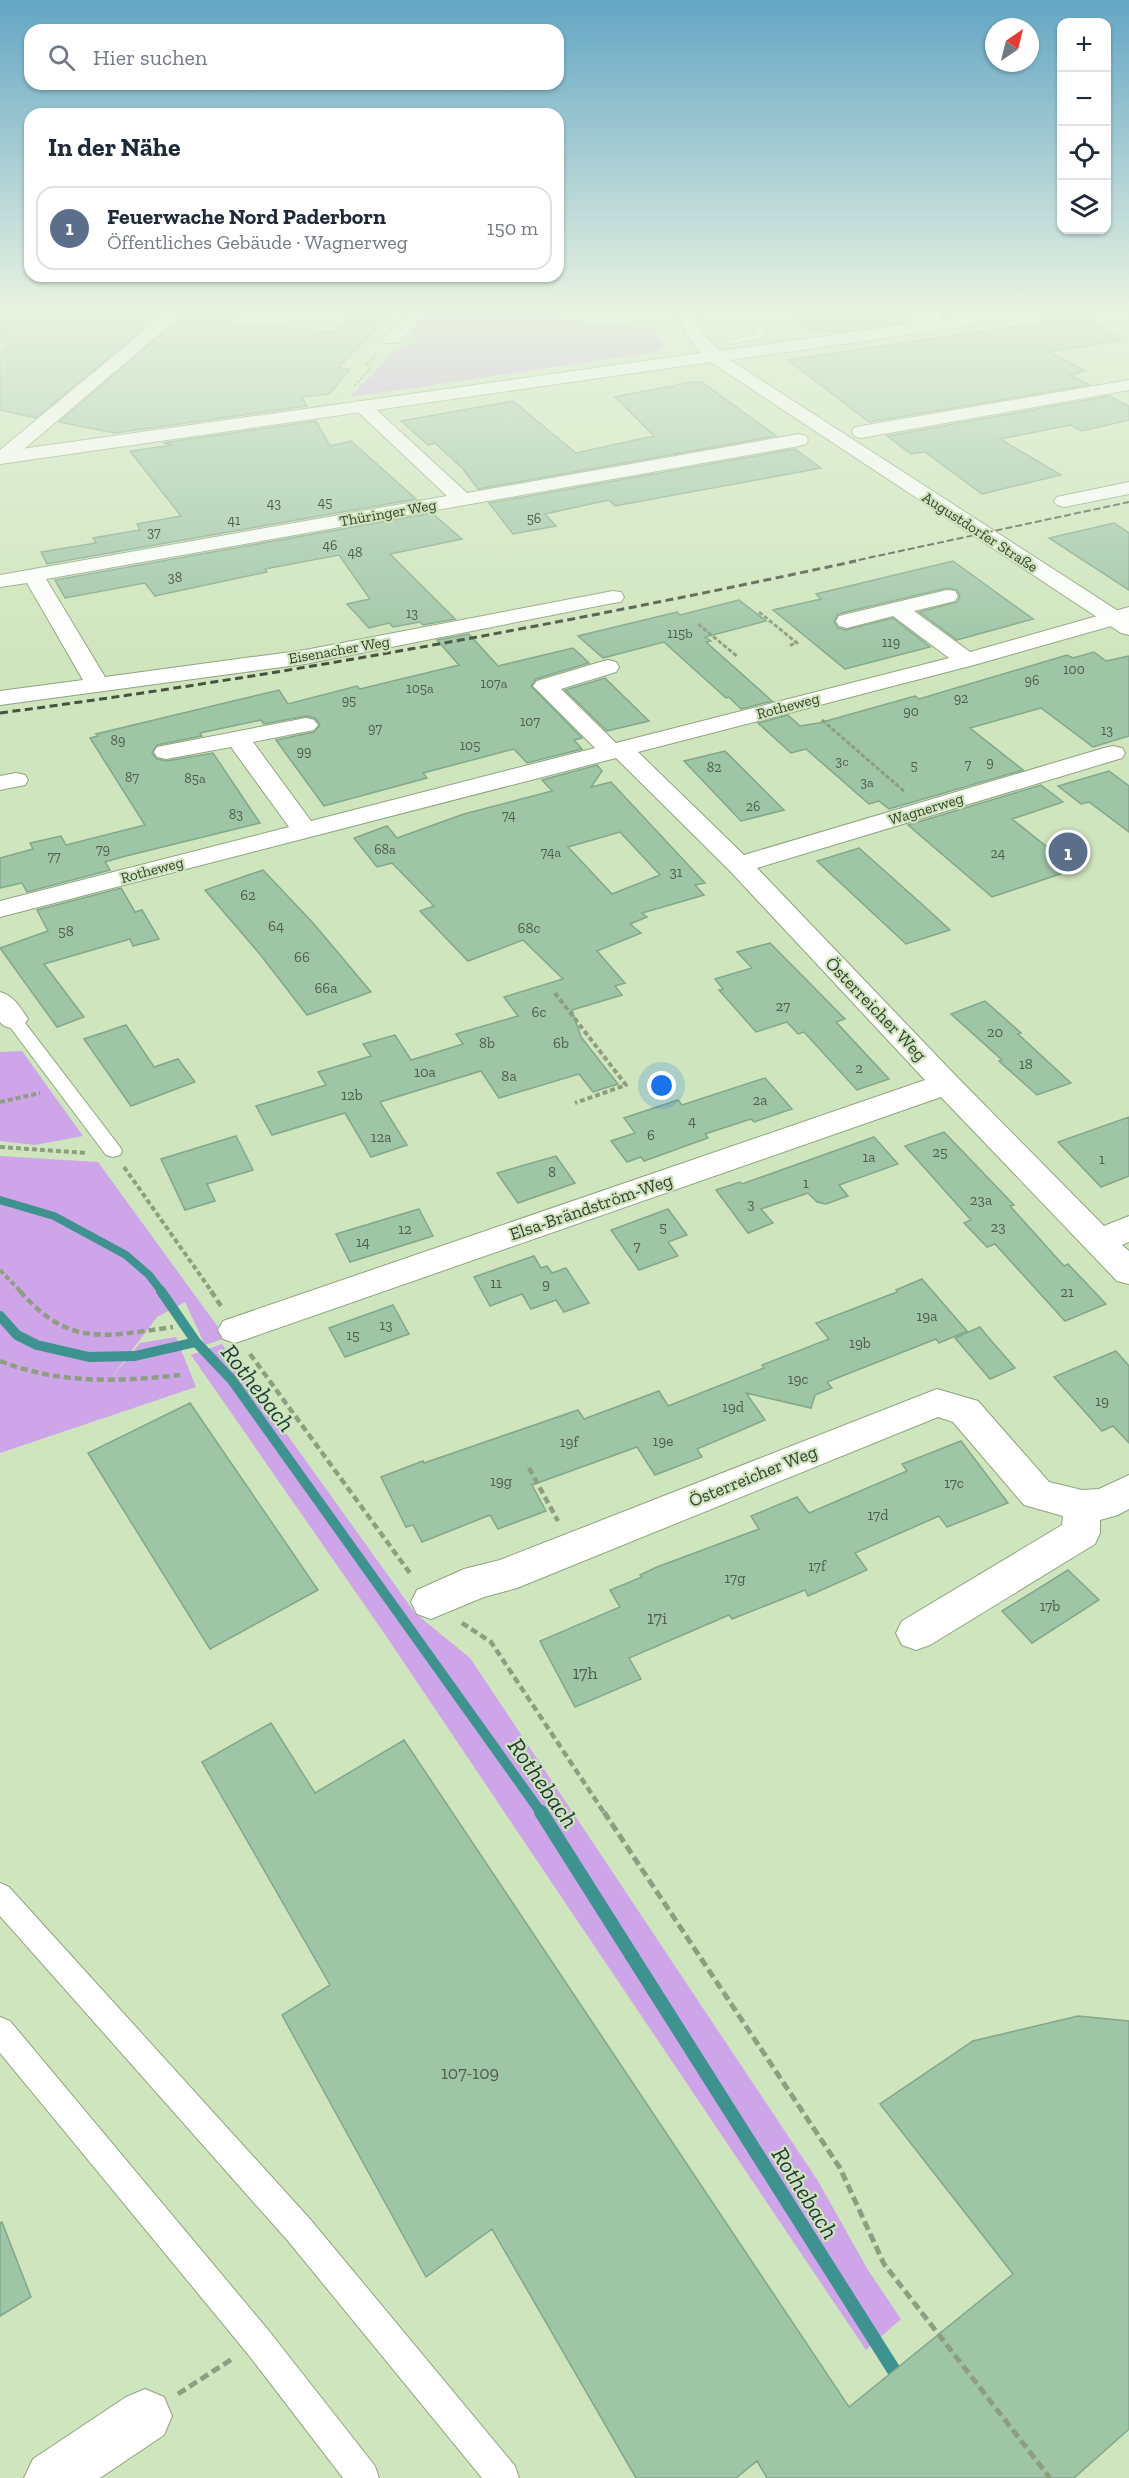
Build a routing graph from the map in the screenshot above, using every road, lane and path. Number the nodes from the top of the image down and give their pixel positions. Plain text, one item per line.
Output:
1 (39, 426) edge
2 (224, 426) edge
3 (384, 426) edge
4 (818, 426) edge
5 (899, 426) edge
6 (861, 432) dead end
7 (799, 440) dead end
8 (1, 457) edge
9 (1129, 488) edge
10 (463, 500) junction
11 (1064, 501) dead end
12 (33, 575) junction
13 (0, 581) edge
14 (613, 597) dead end
15 (947, 597) dead end
16 (898, 609) junction
17 (759, 612) dead end
18 (1124, 620) edge
19 (847, 621) dead end
20 (698, 624) dead end
21 (788, 645) dead end
22 (738, 657) dead end
23 (966, 660) junction
24 (608, 667) dead end
25 (98, 685) junction
26 (0, 698) edge
27 (798, 704) junction
28 (306, 725) dead end
29 (238, 739) junction
30 (616, 750) junction
31 (166, 752) dead end
32 (1113, 753) dead end
33 (926, 810) junction
34 (305, 830) junction
35 (739, 865) junction
36 (0, 909) edge
37 (555, 993) dead end
38 (6, 1010) edge
39 (946, 1084) junction
40 (64, 1087) junction
41 (0, 1102) edge
42 (575, 1103) dead end
43 (0, 1147) edge
44 (113, 1152) junction
45 (1129, 1228) edge
46 (1100, 1241) junction
47 (0, 1270) edge
48 (1129, 1272) edge
49 (173, 1327) dead end
50 (237, 1332) junction
51 (0, 1361) edge
52 (180, 1375) dead end
53 (529, 1468) dead end
54 (1129, 1490) edge
55 (1082, 1506) junction
56 (573, 1548) junction
57 (431, 1602) junction
58 (916, 1633) dead end
59 (0, 1896) edge
60 (0, 2031) edge
61 (258, 2342) junction
62 (145, 2416) joint
63 (52, 2478) edge
64 (363, 2478) edge
65 (503, 2478) edge
66 (1050, 2478) edge

1 - 8 street
2 - 8 street
3 - 10 street
4 - 18 street, Augustdorfer Straße
5 - 6 street
7 - 10 street, Thüringer Weg
9 - 11 street
10 - 12 street, Thüringer Weg
12 - 13 street, Thüringer Weg
12 - 25 street
14 - 25 street, Eisenacher Weg
15 - 16 street
16 - 19 street
16 - 23 street
17 - 21 path
18 - 23 street, Rotheweg
20 - 22 path
23 - 27 street, Rotheweg
24 - 30 street
25 - 26 street, Eisenacher Weg
27 - 30 street, Rotheweg
27 - 33 path
28 - 29 street
29 - 31 street
29 - 34 street
30 - 34 street, Rotheweg
30 - 35 street, Österreicher Weg
32 - 33 street, Wagnerweg
33 - 35 street, Wagnerweg
34 - 36 street, Rotheweg
35 - 39 street, Österreicher Weg
37 - 42 path
38 - 40 lane
39 - 46 street, Österreicher Weg
39 - 50 street, Elsa-Brändström-Weg
40 - 41 path
40 - 44 lane
43 - 44 path
44 - 50 path
45 - 46 street
46 - 48 street, Österreicher Weg
47 - 49 path
50 - 57 path
51 - 52 path
53 - 56 path
54 - 55 street, Österreicher Weg
55 - 56 street, Österreicher Weg
55 - 58 street
56 - 57 street, Österreicher Weg
57 - 66 path
59 - 65 lane
60 - 61 lane
61 - 62 path
61 - 64 lane
62 - 63 street

